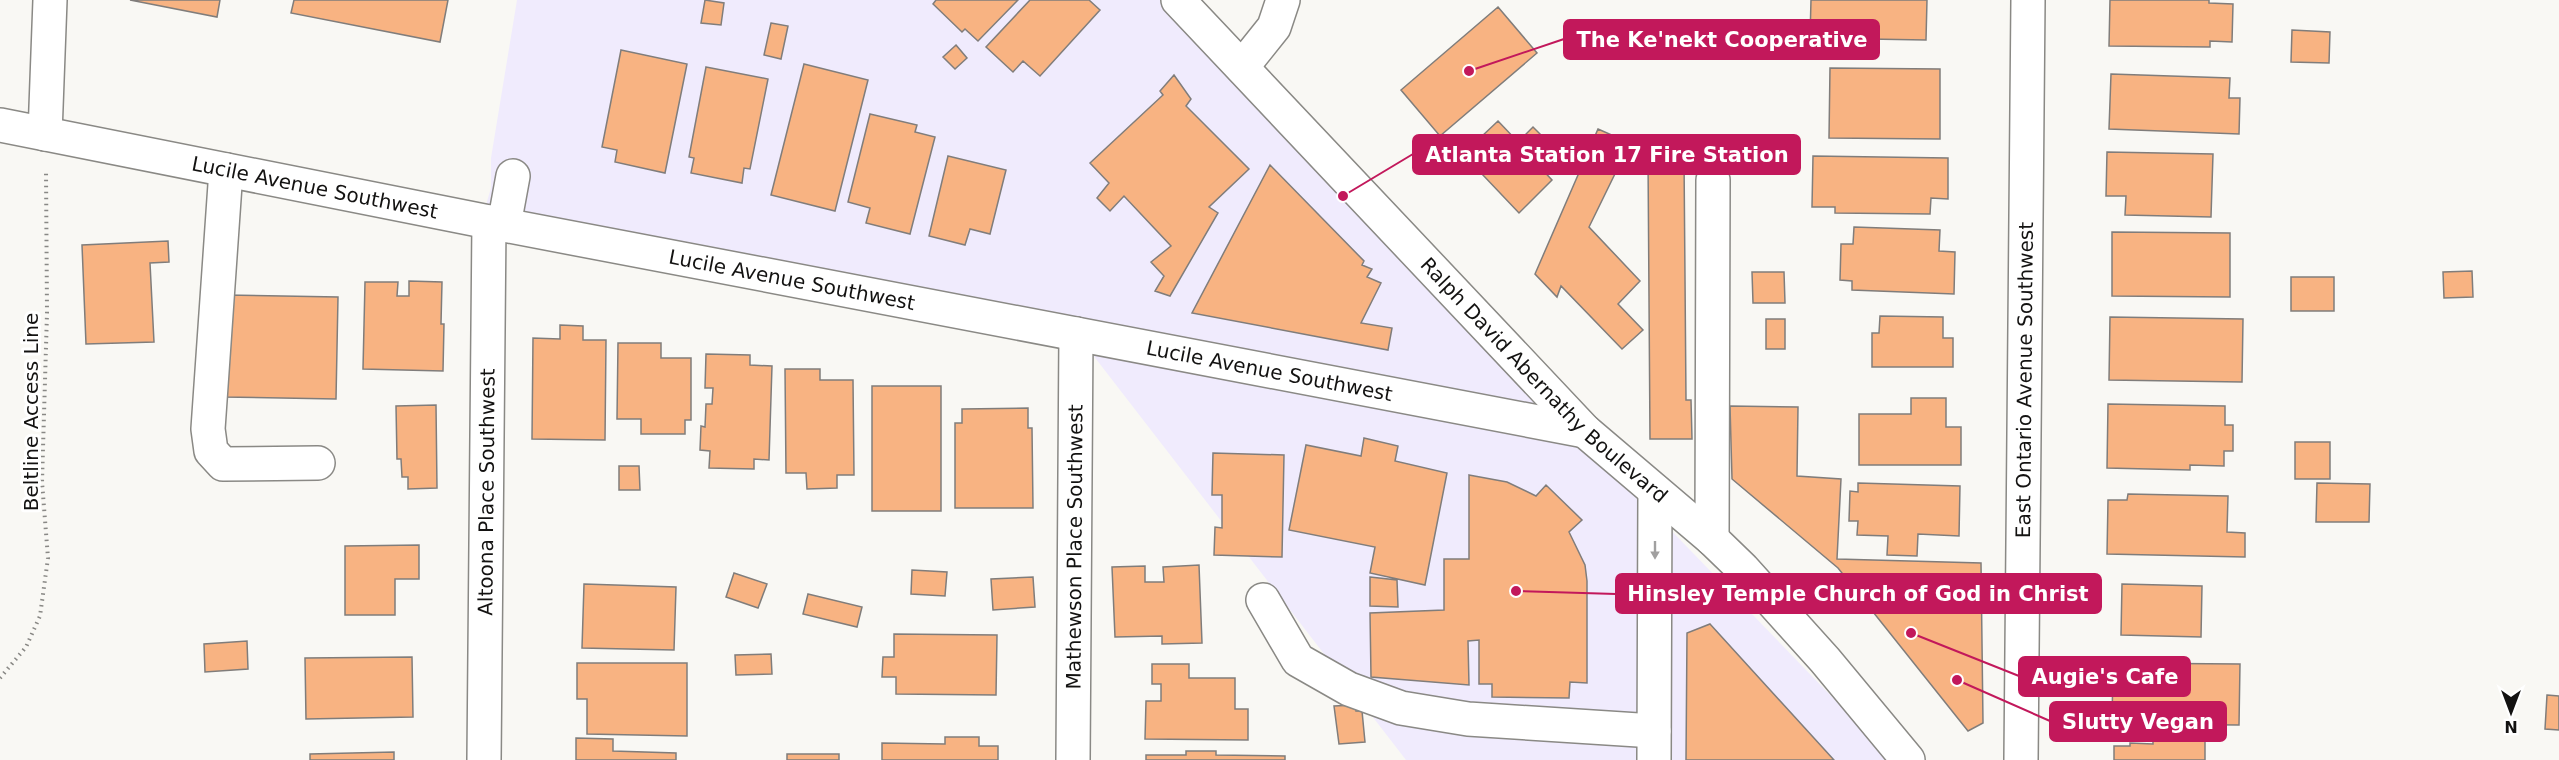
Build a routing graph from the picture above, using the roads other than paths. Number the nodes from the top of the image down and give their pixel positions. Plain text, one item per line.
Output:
1 (50, 0) edge
2 (1178, 0) edge
3 (1283, 0) edge
4 (2028, 0) edge
5 (1242, 67) junction
6 (0, 126) edge
7 (42, 133) junction
8 (226, 170) junction
9 (513, 176) dead end
10 (1713, 180) dead end
11 (496, 223) junction
12 (1076, 334) junction
13 (1585, 431) junction
14 (318, 463) dead end
15 (1655, 491) junction
16 (1712, 539) junction
17 (1263, 600) dead end
18 (1654, 746) edge
19 (484, 760) edge
20 (1073, 760) edge
21 (1908, 760) edge
22 (2021, 760) edge

1 - 7 street
2 - 5 street, Ralph David Abernathy Boulevard
3 - 5 street
4 - 22 street, East Ontario Avenue Southwest
5 - 13 street, Ralph David Abernathy Boulevard
6 - 7 street, Lucile Avenue Southwest
7 - 8 street, Lucile Avenue Southwest
8 - 11 street, Lucile Avenue Southwest
8 - 14 street
9 - 11 street, Altoona Place Southwest
10 - 16 street
11 - 12 street, Lucile Avenue Southwest
11 - 19 street, Altoona Place Southwest
12 - 13 street, Lucile Avenue Southwest
12 - 20 street, Mathewson Place Southwest
13 - 15 street, Ralph David Abernathy Boulevard
15 - 16 street, Ralph David Abernathy Boulevard
15 -> 18 street
16 - 21 street, Ralph David Abernathy Boulevard
17 - 18 street

